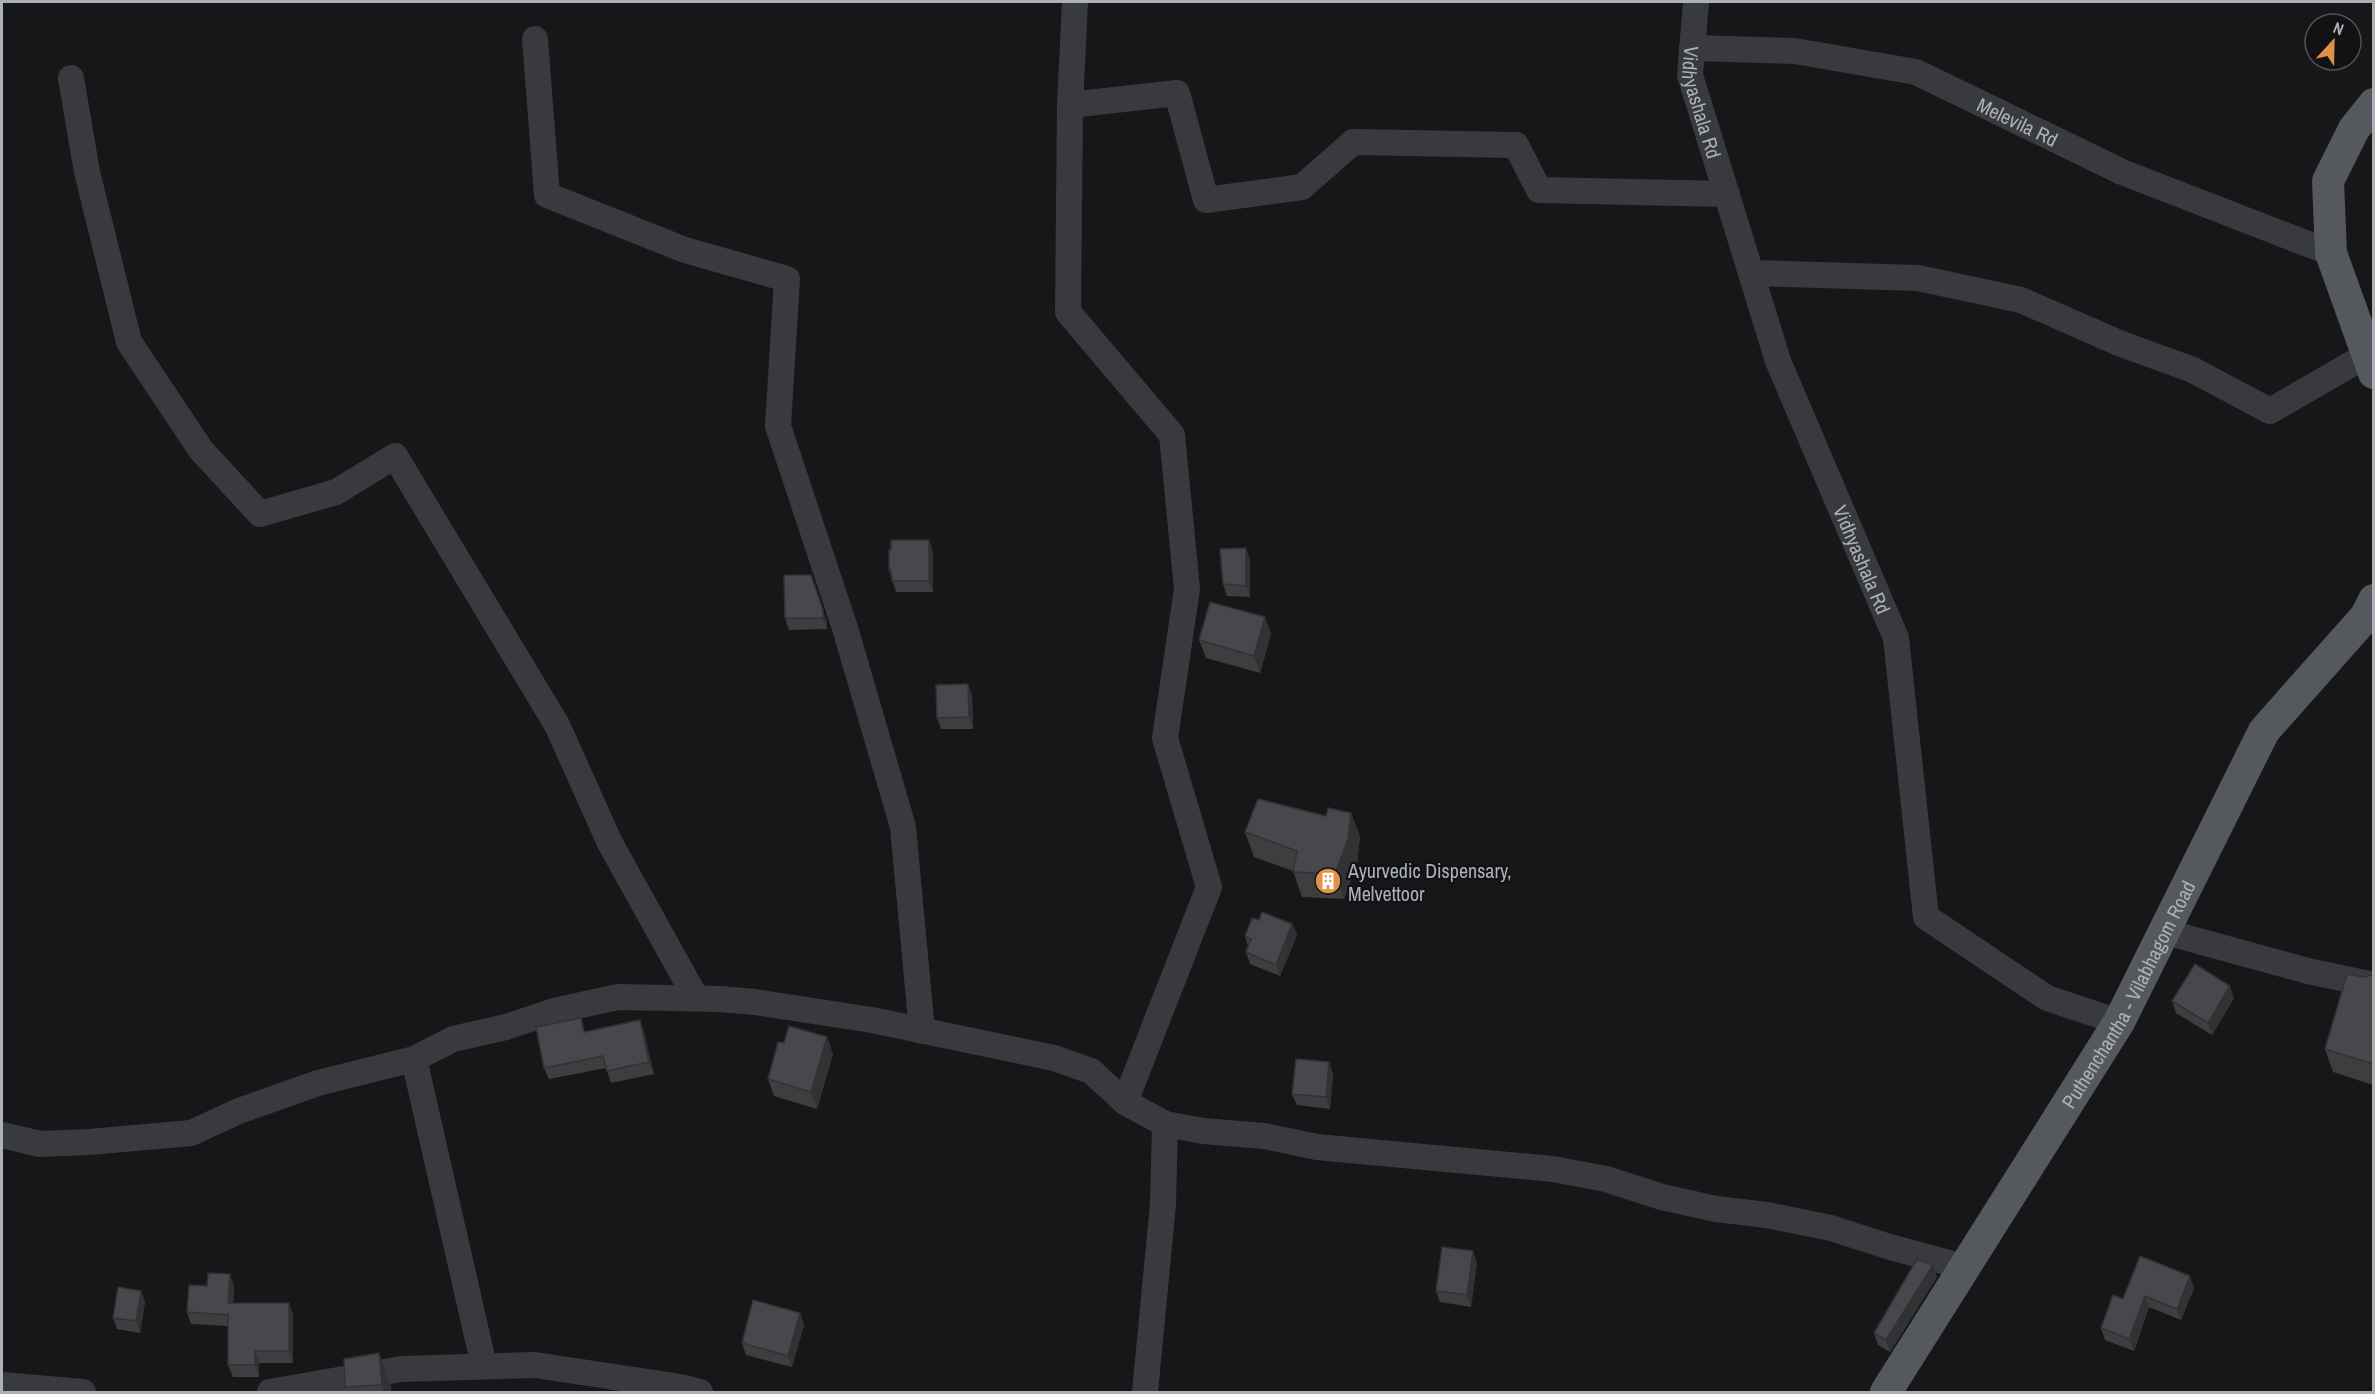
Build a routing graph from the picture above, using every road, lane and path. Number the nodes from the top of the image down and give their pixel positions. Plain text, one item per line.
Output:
1 (1075, 2) edge
2 (1696, 2) edge
3 (534, 39) dead end
4 (1692, 48) junction
5 (71, 78) dead end
6 (2373, 104) edge
7 (1070, 105) junction
8 (1726, 194) junction
9 (2331, 253) junction
10 (1751, 273) junction
11 (2370, 364) edge
12 (2373, 600) edge
13 (2162, 931) junction
14 (2373, 985) edge
15 (696, 998) junction
16 (2119, 1022) junction
17 (922, 1030) junction
18 (414, 1059) junction
19 (1125, 1102) junction
20 (1165, 1124) junction
21 (2, 1135) edge
22 (1964, 1267) junction
23 (484, 1366) junction
24 (2, 1385) edge
25 (83, 1392) edge
26 (270, 1392) edge
27 (700, 1392) edge
28 (1145, 1392) edge
29 (1886, 1392) edge

1 - 7 street
2 - 4 street, Vidhyashala Rd
3 - 17 street
4 - 8 street, Vidhyashala Rd
4 - 9 street, Melevila Rd
5 - 15 street
6 - 9 main road
7 - 8 street
7 - 19 street
8 - 10 street, Vidhyashala Rd
9 - 11 main road
10 - 11 street
10 - 16 street, Vidhyashala Rd
12 - 13 main road, Puthenchantha - Vilabhagom Road
13 - 14 street
13 - 16 main road, Puthenchantha - Vilabhagom Road
15 - 17 street
15 - 18 street
16 - 22 main road, Puthenchantha - Vilabhagom Road
17 - 19 street
18 - 21 street
18 - 23 street
19 - 20 street
20 - 22 street
20 - 28 street
22 - 29 main road, Puthenchantha - Vilabhagom Road
23 - 26 street
23 - 27 street
24 - 25 street

